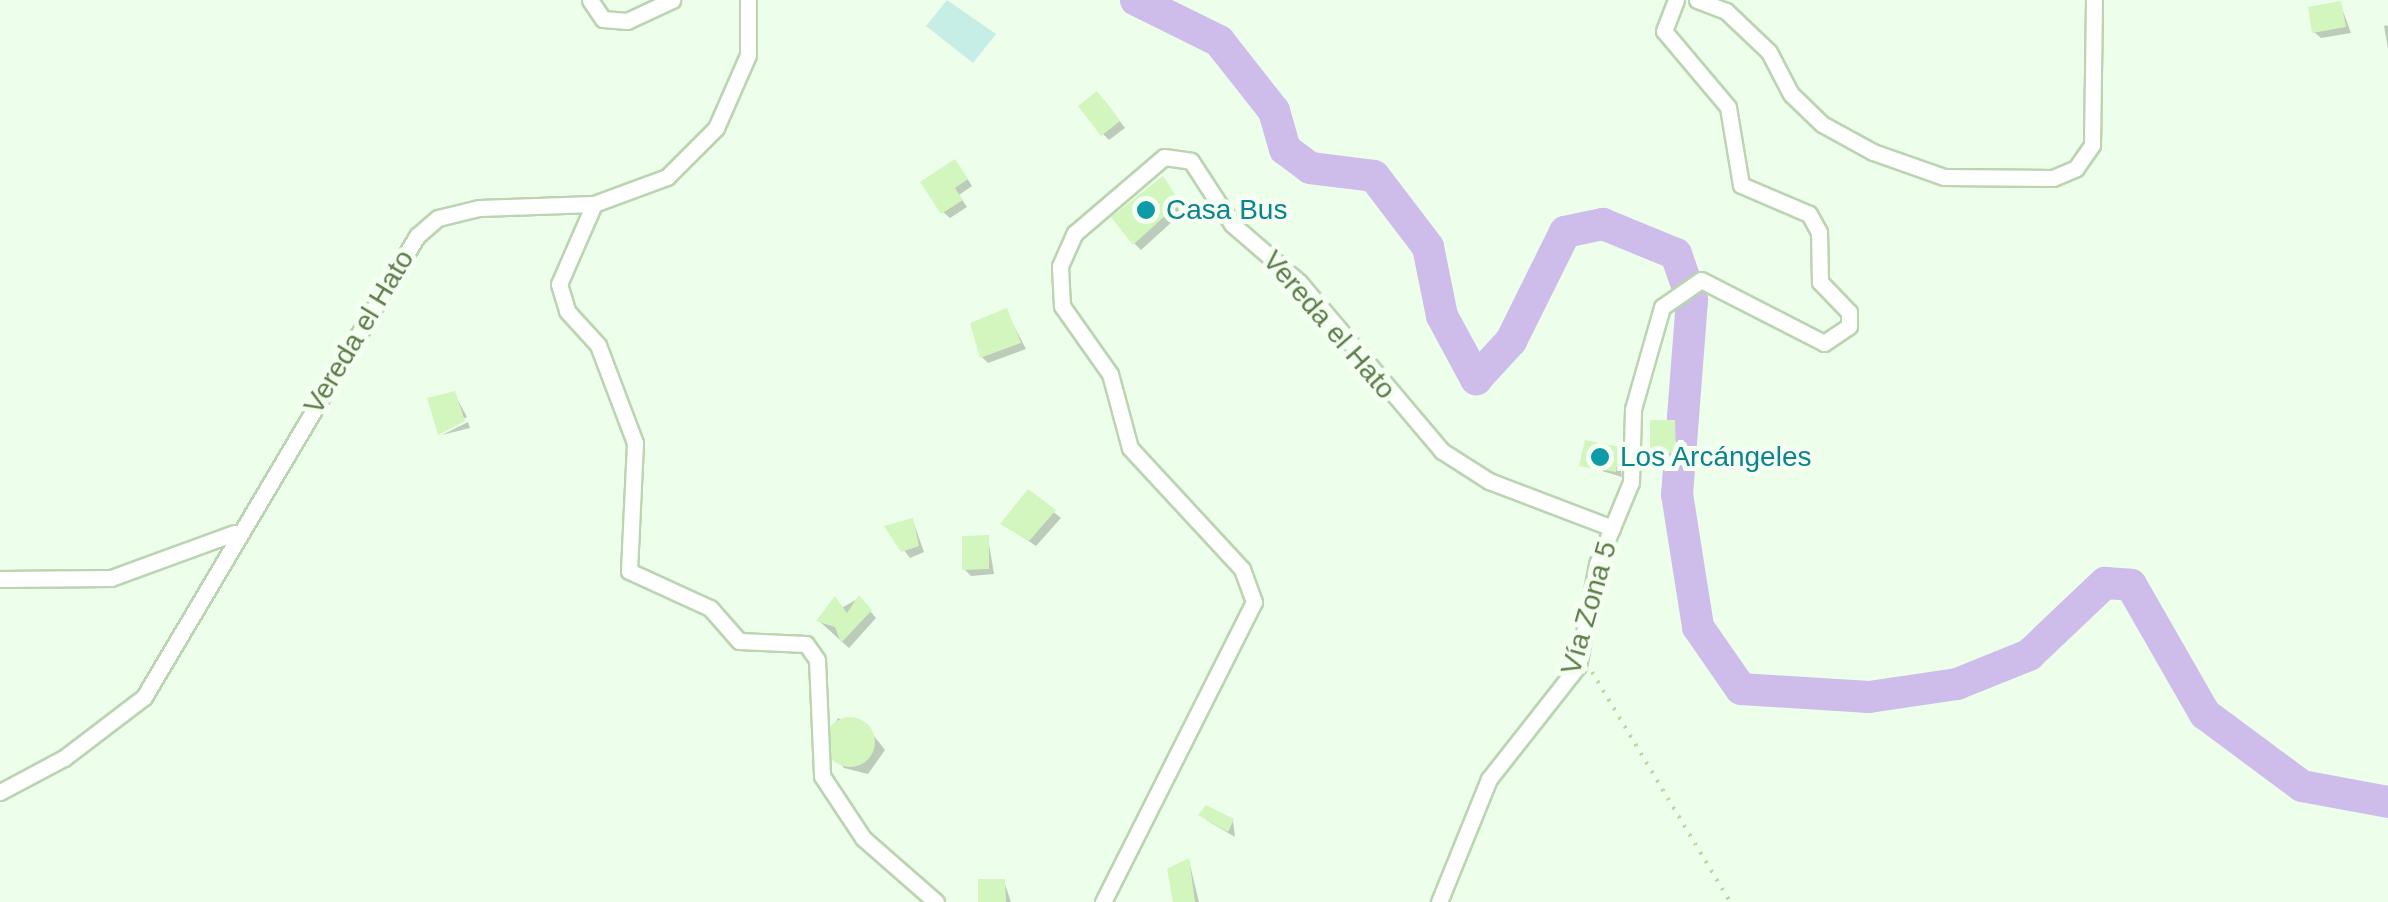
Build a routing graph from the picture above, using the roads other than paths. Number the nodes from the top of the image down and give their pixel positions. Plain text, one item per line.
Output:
1 (590, 0) edge
2 (672, 0) edge
3 (748, 0) edge
4 (1676, 0) edge
5 (1697, 0) edge
6 (2094, 0) edge
7 (594, 204) junction
8 (1612, 528) junction
9 (234, 534) junction
10 (0, 579) edge
11 (0, 792) edge
12 (936, 902) edge
13 (1102, 902) edge
14 (1438, 902) edge

1 - 2 street
3 - 7 street, Vereda el Hato
4 - 8 street, Vía Zona 5
5 - 6 street
7 - 9 street, Vereda el Hato
7 - 12 street
8 - 13 street, Vereda el Hato
8 - 14 street, Vía Zona 5
9 - 10 street
9 - 11 street, Vereda el Hato

